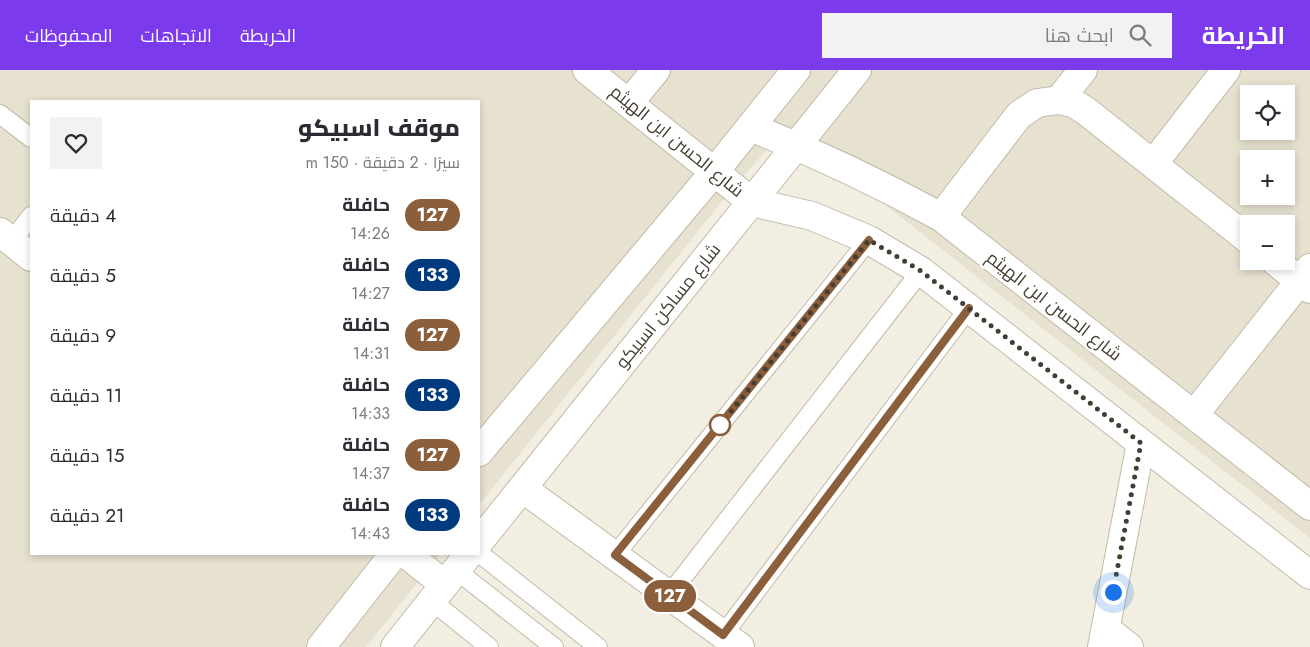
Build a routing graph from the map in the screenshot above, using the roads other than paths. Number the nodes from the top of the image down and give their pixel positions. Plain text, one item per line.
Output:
1 (588, 70) edge
2 (656, 70) edge
3 (796, 70) edge
4 (857, 70) edge
5 (1083, 70) edge
6 (1226, 70) edge
7 (1059, 100) junction
8 (629, 103) junction
9 (0, 114) edge
10 (750, 128) junction
11 (30, 137) edge
12 (797, 145) junction
13 (1153, 164) junction
14 (715, 172) junction
15 (752, 202) junction
16 (941, 217) junction
17 (30, 218) edge
18 (1240, 233) edge
19 (869, 240) junction
20 (14, 243) edge
21 (1291, 270) edge
22 (921, 271) junction
23 (1307, 279) edge
24 (969, 308) junction
25 (1194, 415) junction
26 (1141, 443) junction
27 (480, 451) edge
28 (522, 488) junction
29 (1310, 506) edge
30 (480, 541) edge
31 (480, 554) edge
32 (393, 555) edge
33 (408, 555) edge
34 (615, 555) junction
35 (1310, 575) edge
36 (450, 577) edge
37 (668, 595) junction
38 (1104, 638) edge
39 (731, 641) edge
40 (320, 647) edge
41 (395, 647) edge
42 (489, 647) edge
43 (554, 647) edge
44 (598, 647) edge
45 (1129, 647) edge

1 - 8 street, شارع الحسن ابن الهيثم
2 - 8 street
3 - 10 street
4 - 12 street, شارع مساكن اسبيكو
5 - 7 street
6 - 13 street
7 - 13 street
7 - 16 street
8 - 14 street, شارع الحسن ابن الهيثم
9 - 11 lane
10 - 12 street, شارع الحسن ابن الهيثم
10 - 14 street
12 - 15 street, شارع مساكن اسبيكو
12 - 16 street, شارع الحسن ابن الهيثم
13 - 18 street
14 - 15 street, شارع الحسن ابن الهيثم
14 - 27 street
15 - 19 street, شارع الحسن ابن الهيثم
15 - 28 street, شارع مساكن اسبيكو
16 - 25 street, شارع الحسن ابن الهيثم
17 - 20 lane
19 - 22 street, شارع الحسن ابن الهيثم
19 - 34 lane
21 - 23 street
22 - 24 street, شارع الحسن ابن الهيثم
22 - 37 lane
23 - 25 street
24 - 26 street, شارع الحسن ابن الهيثم
24 - 39 lane
25 - 29 street, شارع الحسن ابن الهيثم
26 - 35 street, شارع الحسن ابن الهيثم
26 - 38 street
28 - 30 street, شارع مساكن اسبيكو
28 - 34 street
31 - 44 lane
32 - 40 street
33 - 36 street
34 - 37 street
36 - 41 street
36 - 42 lane
36 - 43 lane
37 - 39 street
38 - 45 street

